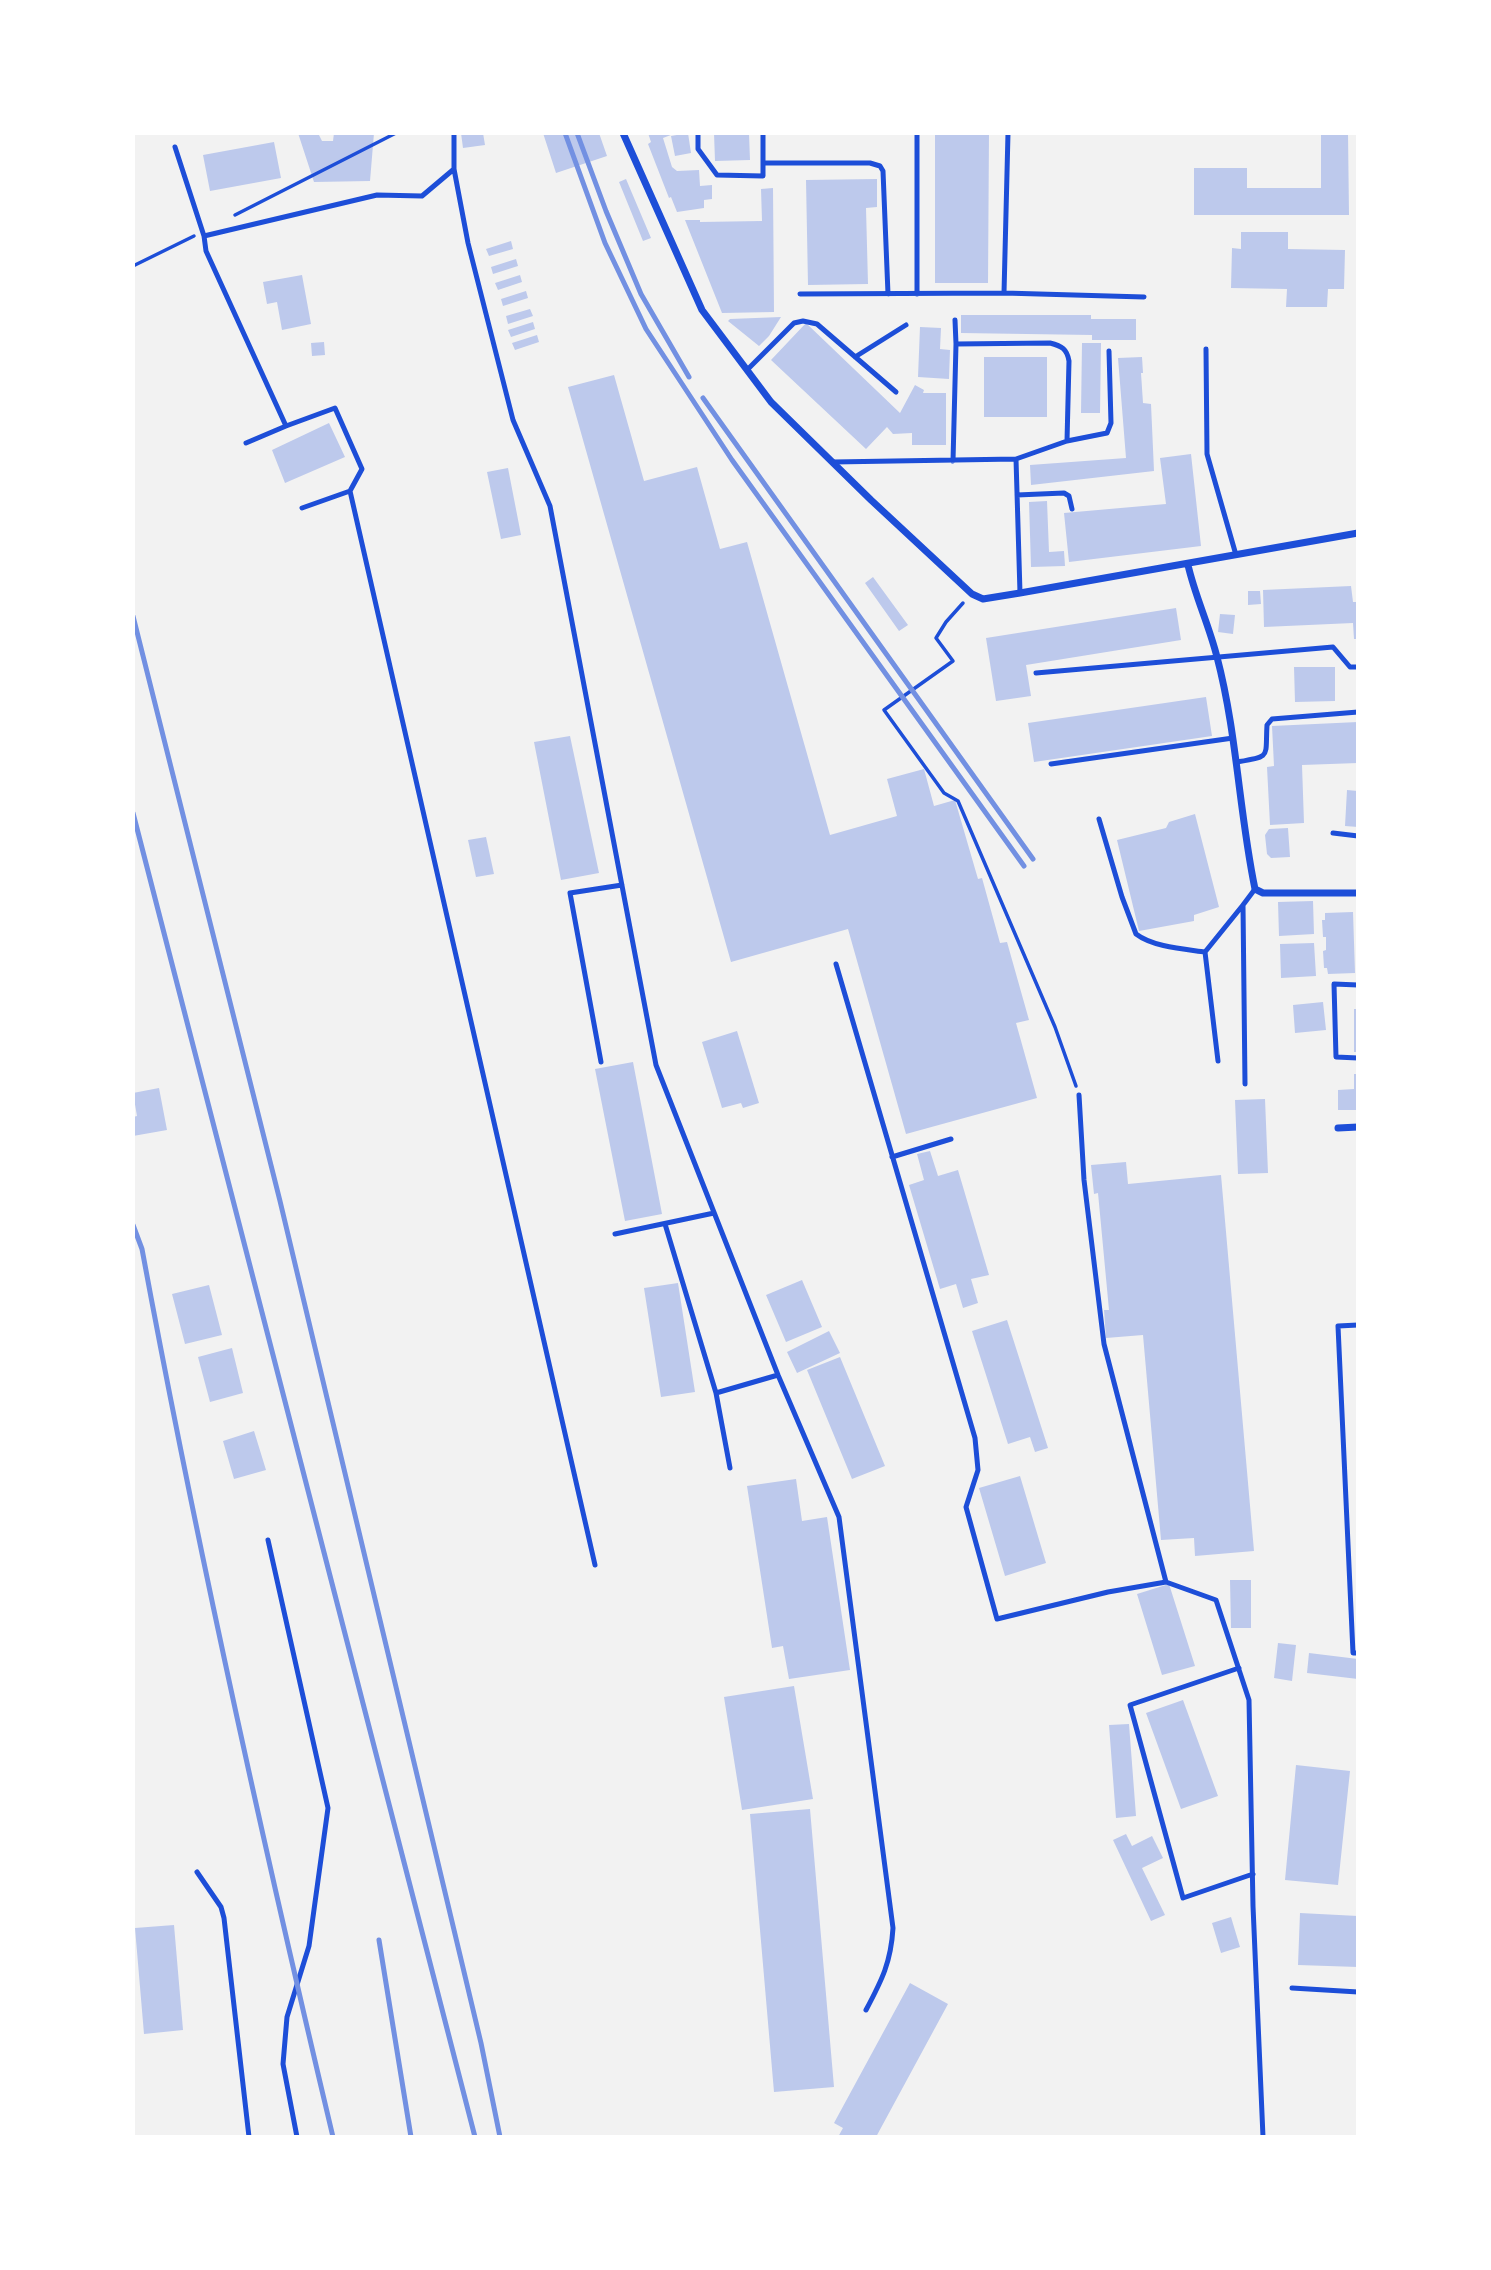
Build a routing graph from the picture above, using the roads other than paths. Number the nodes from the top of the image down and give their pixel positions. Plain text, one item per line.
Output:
1 (454, 133) edge
2 (624, 133) edge
3 (698, 133) edge
4 (763, 133) edge
5 (1008, 133) edge
6 (917, 134) edge
7 (175, 147) dead end
8 (763, 163) junction
9 (454, 169) junction
10 (202, 235) junction
11 (1004, 293) junction
12 (800, 294) dead end
13 (888, 294) junction
14 (917, 294) junction
15 (1144, 297) dead end
16 (955, 320) dead end
17 (906, 325) dead end
18 (956, 344) junction
19 (1206, 349) dead end
20 (1109, 351) dead end
21 (855, 357) junction
22 (747, 370) junction
23 (896, 393) dead end
24 (286, 426) junction
25 (1067, 442) junction
26 (246, 443) dead end
27 (1016, 459) junction
28 (953, 461) junction
29 (834, 462) junction
30 (350, 491) junction
31 (1017, 495) junction
32 (302, 508) dead end
33 (1072, 509) dead end
34 (1358, 533) edge
35 (1236, 555) junction
36 (1188, 565) junction
37 (1020, 593) junction
38 (1217, 656) junction
39 (1358, 667) edge
40 (1036, 673) dead end
41 (1358, 712) edge
42 (1233, 738) junction
43 (1237, 762) junction
44 (1051, 764) dead end
45 (1099, 819) dead end
46 (1333, 834) dead end
47 (1358, 836) edge
48 (622, 885) junction
49 (1255, 889) junction
50 (1358, 893) edge
51 (1243, 905) junction
52 (1205, 952) junction
53 (836, 964) dead end
54 (1358, 985) edge
55 (1358, 1058) edge
56 (1218, 1061) dead end
57 (601, 1062) dead end
58 (1245, 1084) dead end
59 (1079, 1095) road end
60 (1358, 1127) edge
61 (1338, 1128) dead end
62 (951, 1139) dead end
63 (892, 1157) junction
64 (714, 1213) junction
65 (665, 1224) junction
66 (615, 1234) dead end
67 (1358, 1325) edge
68 (778, 1375) junction
69 (716, 1392) junction
70 (730, 1468) dead end
71 (268, 1539) dead end
72 (595, 1565) dead end
73 (1166, 1582) junction
74 (1358, 1653) edge
75 (1239, 1668) junction
76 (197, 1872) dead end
77 (1253, 1874) junction
78 (1292, 1988) dead end
79 (1358, 1992) edge
80 (866, 2010) dead end
81 (250, 2137) edge
82 (297, 2137) edge
83 (1264, 2137) edge

1 - 9 lane
2 - 22 street
3 - 8 lane
4 - 8 lane
5 - 11 lane
6 - 14 lane
7 - 10 lane
8 - 13 lane
9 - 10 lane
9 - 48 lane
10 - 24 lane
11 - 14 lane
11 - 15 lane
12 - 13 lane
13 - 14 lane
16 - 18 lane
17 - 21 lane
18 - 25 lane
18 - 28 lane
19 - 35 lane
20 - 25 lane
21 - 22 lane
21 - 23 lane
22 - 29 street
24 - 26 lane
24 - 30 lane
25 - 27 lane
27 - 28 lane
27 - 31 lane
28 - 29 lane
29 - 37 street
30 - 32 lane
30 - 72 lane
31 - 33 lane
31 - 37 lane
34 - 35 street
35 - 36 street
36 - 37 street
36 - 38 street
38 - 39 lane
38 - 40 lane
38 - 42 street
41 - 43 lane
42 - 43 street
42 - 44 lane
43 - 49 street
45 - 52 lane
46 - 47 lane
48 - 57 lane
48 - 64 lane
49 - 50 street
49 - 51 lane
51 - 52 lane
51 - 58 lane
52 - 56 lane
53 - 63 lane
54 - 55 lane
59 - 73 lane
60 - 61 street
62 - 63 lane
63 - 73 lane
64 - 65 lane
64 - 68 lane
65 - 66 lane
65 - 69 lane
67 - 74 lane
68 - 69 lane
68 - 80 lane
69 - 70 lane
71 - 82 lane
73 - 75 lane
75 - 77 lane
75 - 77 lane
76 - 81 lane
77 - 83 lane
78 - 79 lane

